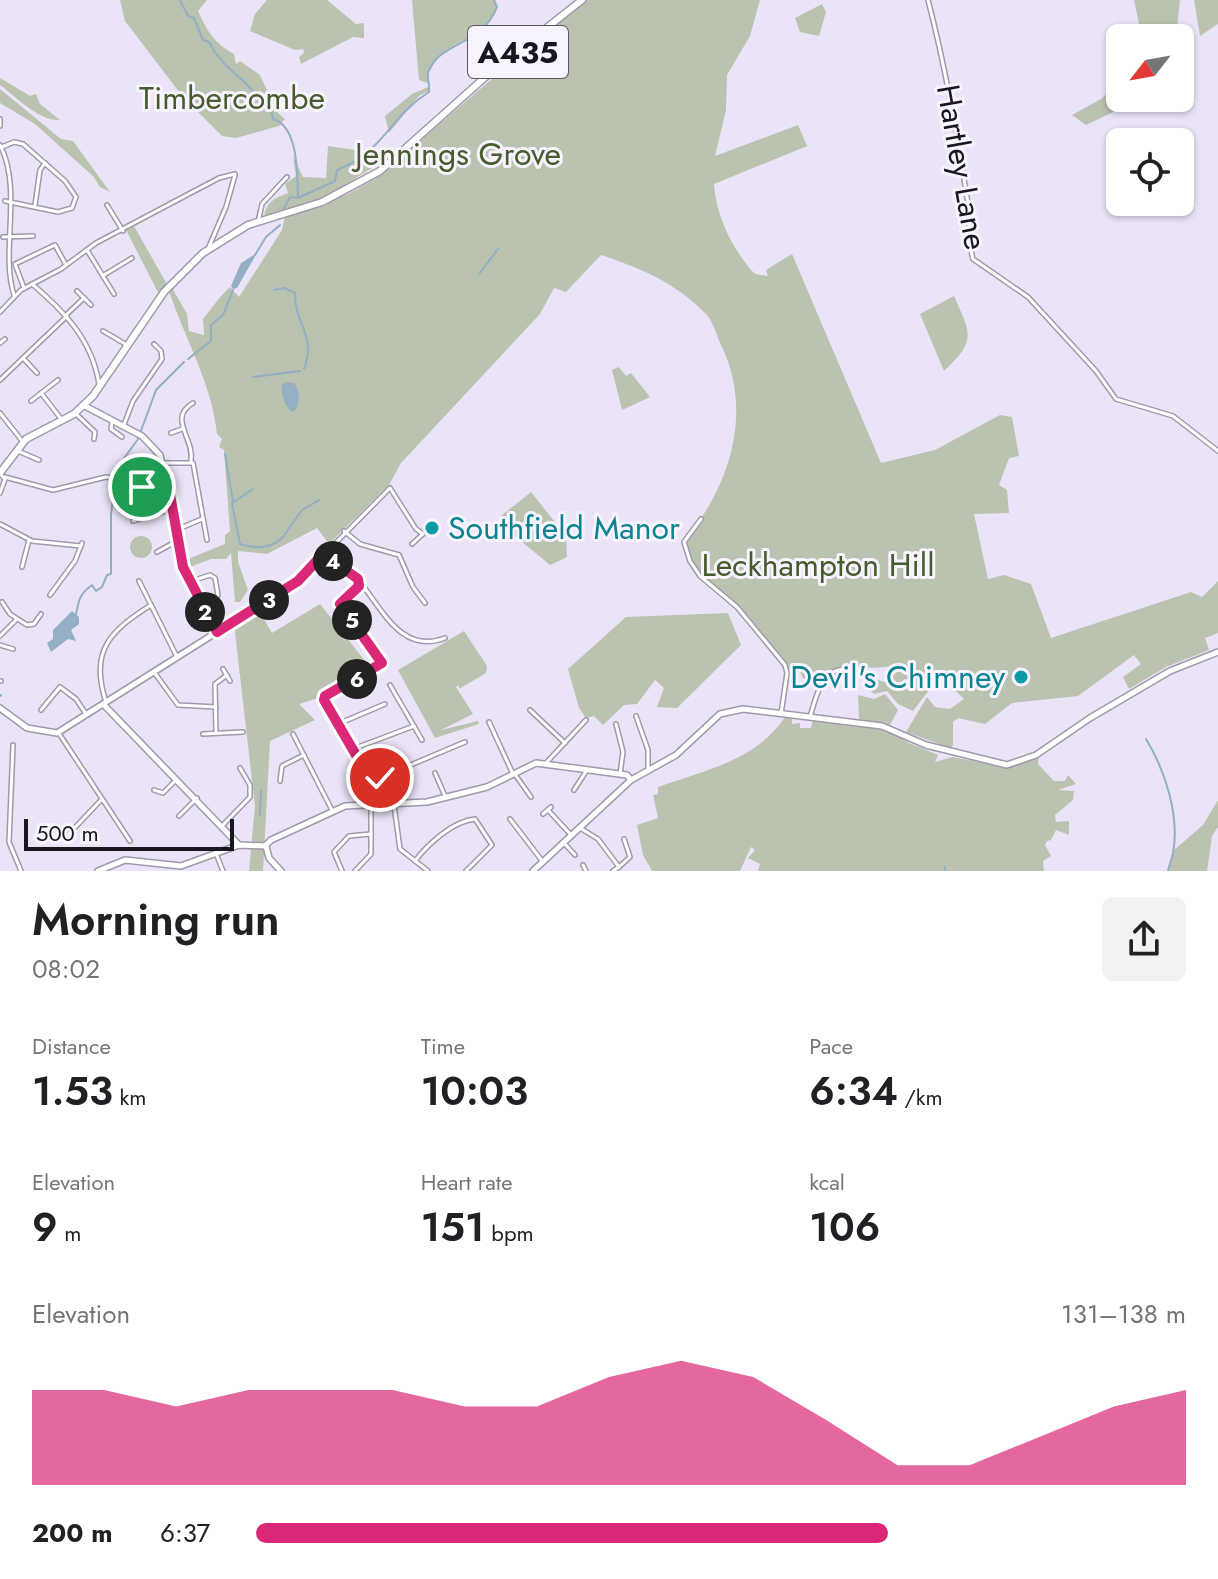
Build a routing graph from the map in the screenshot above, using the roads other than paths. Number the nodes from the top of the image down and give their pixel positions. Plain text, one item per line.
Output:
1 (582, 0) edge
2 (928, 0) edge
3 (0, 119) edge
4 (0, 126) edge
5 (1, 146) edge
6 (46, 162) junction
7 (287, 177) dead end
8 (219, 178) junction
9 (232, 184) junction
10 (5, 201) junction
11 (35, 205) junction
12 (107, 205) dead end
13 (258, 222) junction
14 (123, 231) junction
15 (33, 236) dead end
16 (3, 237) junction
17 (208, 249) junction
18 (87, 250) junction
19 (2, 258) dead end
20 (132, 258) dead end
21 (66, 265) junction
22 (104, 275) junction
23 (4, 280) dead end
24 (32, 284) junction
25 (24, 288) junction
26 (77, 291) dead end
27 (114, 294) dead end
28 (14, 295) junction
29 (84, 298) junction
30 (91, 305) dead end
31 (0, 311) edge
32 (68, 315) junction
33 (103, 331) dead end
34 (5, 339) dead end
35 (0, 343) edge
36 (154, 344) dead end
37 (127, 346) junction
38 (23, 358) junction
39 (97, 371) junction
40 (112, 371) junction
41 (37, 373) dead end
42 (0, 379) edge
43 (58, 380) dead end
44 (100, 387) junction
45 (41, 393) junction
46 (31, 401) dead end
47 (193, 403) dead end
48 (83, 405) junction
49 (0, 413) edge
50 (75, 413) junction
51 (62, 420) junction
52 (112, 422) junction
53 (123, 427) junction
54 (184, 429) junction
55 (171, 433) dead end
56 (122, 437) dead end
57 (94, 439) dead end
58 (23, 442) junction
59 (17, 450) junction
60 (1218, 451) edge
61 (39, 460) dead end
62 (191, 461) junction
63 (3, 462) edge
64 (164, 463) junction
65 (2, 475) edge
66 (167, 478) junction
67 (142, 487) dead end
68 (0, 493) edge
69 (126, 493) dead end
70 (172, 509) junction
71 (203, 519) junction
72 (701, 519) dead end
73 (133, 521) dead end
74 (0, 524) edge
75 (176, 530) junction
76 (344, 531) junction
77 (29, 540) junction
78 (207, 540) dead end
79 (177, 541) junction
80 (412, 544) dead end
81 (157, 552) dead end
82 (323, 554) junction
83 (22, 567) dead end
84 (139, 581) dead end
85 (188, 582) junction
86 (359, 584) junction
87 (50, 595) dead end
88 (2, 602) dead end
89 (425, 603) dead end
90 (151, 605) junction
91 (201, 606) junction
92 (41, 614) dead end
93 (17, 619) junction
94 (217, 632) junction
95 (0, 636) edge
96 (445, 638) dead end
97 (0, 645) edge
98 (13, 649) dead end
99 (1218, 652) edge
100 (177, 657) junction
101 (223, 669) dead end
102 (848, 669) dead end
103 (154, 672) junction
104 (227, 675) junction
105 (230, 681) dead end
106 (390, 685) dead end
107 (105, 704) junction
108 (385, 704) dead end
109 (216, 707) junction
110 (0, 708) edge
111 (41, 710) dead end
112 (530, 710) dead end
113 (86, 714) junction
114 (781, 714) junction
115 (636, 716) dead end
116 (810, 717) junction
117 (586, 720) dead end
118 (489, 722) dead end
119 (338, 724) junction
120 (616, 724) dead end
121 (414, 726) junction
122 (58, 732) junction
123 (243, 732) dead end
124 (216, 733) junction
125 (203, 734) dead end
126 (293, 734) dead end
127 (422, 740) dead end
128 (465, 742) dead end
129 (565, 743) junction
130 (13, 745) dead end
131 (353, 749) junction
132 (304, 755) junction
133 (546, 763) junction
134 (240, 768) dead end
135 (587, 770) junction
136 (435, 773) dead end
137 (646, 773) junction
138 (514, 774) junction
139 (626, 776) junction
140 (178, 778) junction
141 (380, 778) junction
142 (280, 781) dead end
143 (154, 790) dead end
144 (574, 790) dead end
145 (445, 796) junction
146 (531, 797) dead end
147 (197, 798) junction
148 (102, 799) junction
149 (371, 804) junction
150 (397, 806) junction
151 (333, 812) junction
152 (543, 814) dead end
153 (179, 816) dead end
154 (510, 819) dead end
155 (223, 825) junction
156 (580, 828) junction
157 (371, 834) junction
158 (572, 836) junction
159 (65, 838) dead end
160 (624, 839) dead end
161 (130, 841) dead end
162 (564, 843) junction
163 (239, 845) junction
164 (261, 846) junction
165 (575, 855) dead end
166 (217, 856) junction
167 (415, 861) junction
168 (543, 862) junction
169 (583, 865) dead end
170 (619, 867) junction
171 (21, 871) edge
172 (98, 871) edge
173 (223, 871) edge
174 (281, 871) edge
175 (342, 871) edge
176 (355, 871) edge
177 (428, 871) edge
178 (466, 871) edge
179 (533, 871) edge
180 (586, 871) edge
181 (613, 871) edge

1 - 13 main road, A435
2 - 60 street, Hartley Lane
3 - 4 street
5 - 6 street
5 - 10 street
6 - 11 street
6 - 11 street
7 - 13 street
8 - 9 street
8 - 9 street
8 - 14 street
9 - 17 street
10 - 11 street
10 - 16 street
12 - 14 street
13 - 17 main road, A435
14 - 18 street
15 - 16 street
16 - 19 street
17 - 37 main road, A435
18 - 21 street
18 - 22 street
20 - 22 street
21 - 24 street
21 - 25 street
22 - 27 street
23 - 28 street
24 - 25 street
24 - 32 street
25 - 28 street
26 - 29 street
28 - 31 street
29 - 30 street
29 - 32 street
32 - 38 street
32 - 39 street
33 - 37 street
34 - 35 street
36 - 53 street
37 - 40 main road, A435
38 - 41 street
38 - 42 street
39 - 40 street
39 - 44 street
40 - 44 main road, A435
43 - 45 street
44 - 48 main road, A435
45 - 46 street
45 - 51 street
47 - 54 street
48 - 50 main road, A435
48 - 52 street
49 - 58 street
50 - 51 main road, A435
50 - 57 street
51 - 58 main road, A435
52 - 53 street
52 - 56 street
53 - 64 street
54 - 55 street
54 - 62 street
58 - 59 main road, A435
59 - 61 street
59 - 63 main road, A435
62 - 64 street
62 - 71 street
63 - 65 main road, A435
64 - 66 street
65 - 68 street
65 - 69 street
66 - 67 street
66 - 70 street
70 - 73 street
70 - 75 street
71 - 75 street
71 - 78 street
72 - 114 street
74 - 77 street
75 - 79 street
76 - 80 street
76 - 82 street
76 - 89 street
77 - 83 street
77 - 87 street
79 - 81 street
79 - 85 street
82 - 86 street
82 - 94 street
84 - 90 street
85 - 91 street
85 - 91 street
86 - 96 street
86 - 119 street
88 - 93 street
90 - 100 street
90 - 107 street
91 - 94 street
92 - 93 street
93 - 95 street
94 - 100 street
97 - 98 street
99 - 116 street
100 - 103 street
101 - 104 street
102 - 116 street
103 - 107 street
103 - 109 street
104 - 105 street
104 - 109 street
106 - 121 street
107 - 113 street
107 - 140 street
108 - 119 street
109 - 124 street
110 - 122 street
111 - 113 street
112 - 129 street
113 - 122 street
114 - 116 street
114 - 137 street
115 - 137 street
117 - 129 street
118 - 138 street
119 - 131 street
120 - 139 street
121 - 127 street
121 - 131 street
122 - 148 street
123 - 124 street
124 - 125 street
126 - 132 street
128 - 141 street
129 - 133 street
130 - 171 street
131 - 141 street
132 - 142 street
132 - 151 street
133 - 135 street
133 - 138 street
134 - 155 street
135 - 139 street
135 - 144 street
136 - 145 street
137 - 139 street
138 - 145 street
138 - 146 street
139 - 156 street
140 - 143 street
140 - 147 street
141 - 150 street
145 - 150 street
147 - 153 street
147 - 155 street
148 - 159 street
148 - 161 street
149 - 150 street
149 - 151 street
149 - 157 street
150 - 167 street
151 - 164 street
152 - 158 street
154 - 168 street
155 - 163 street
156 - 158 street
156 - 170 street
157 - 175 street
157 - 176 street
158 - 162 street
160 - 170 street
162 - 165 street
162 - 168 street
163 - 164 street
163 - 166 street
164 - 174 street
166 - 172 street
166 - 173 street
167 - 177 street
167 - 178 street
168 - 179 street
169 - 180 street
170 - 181 street

